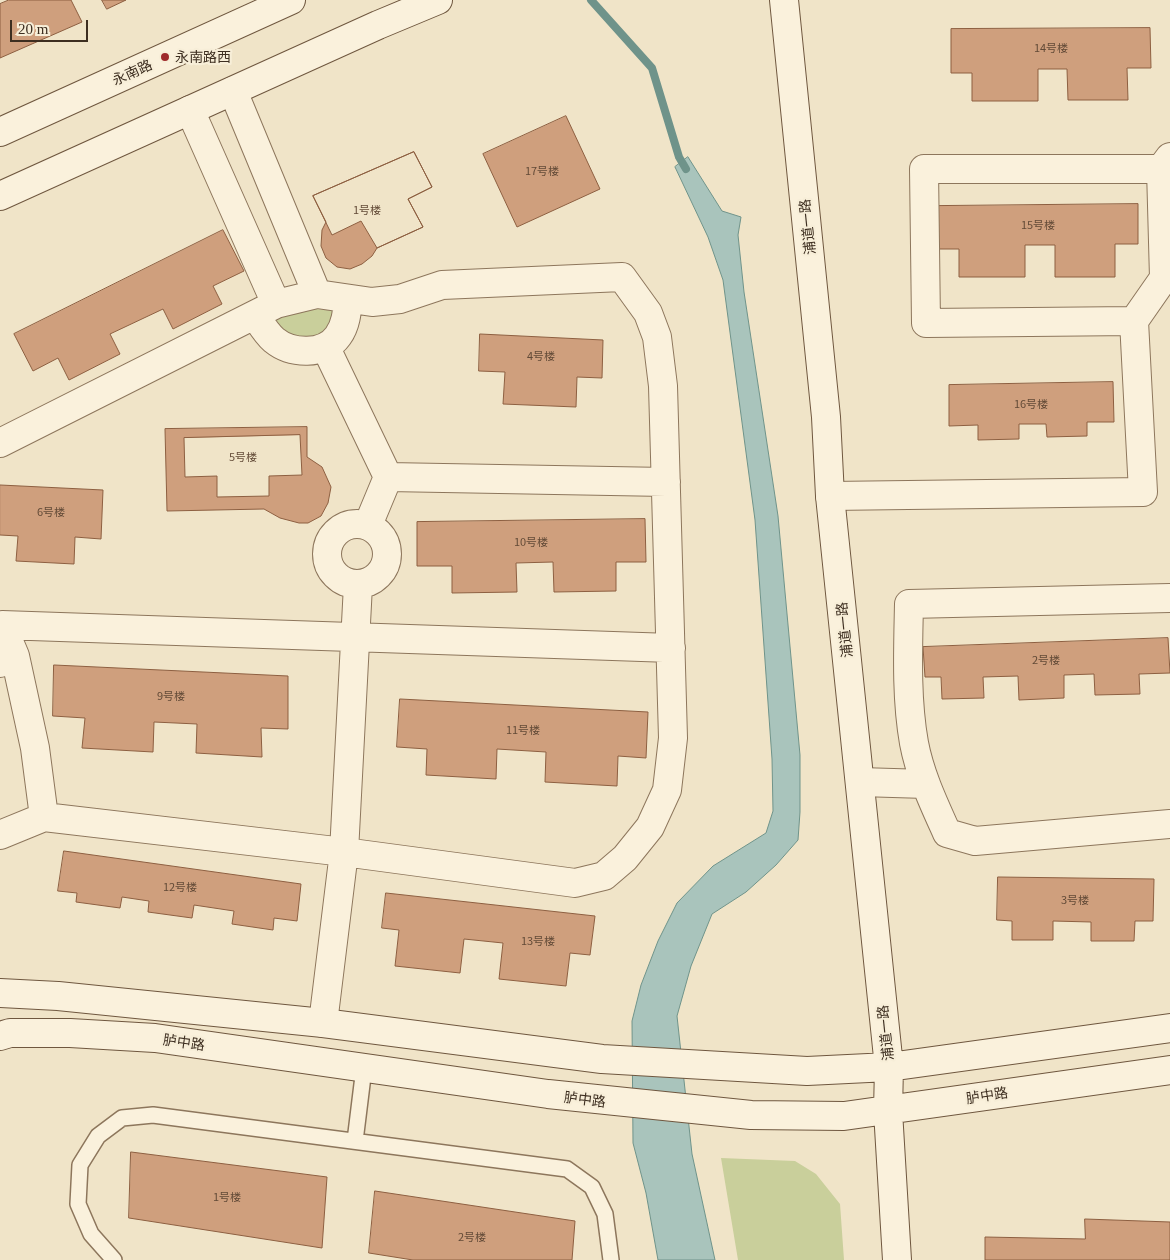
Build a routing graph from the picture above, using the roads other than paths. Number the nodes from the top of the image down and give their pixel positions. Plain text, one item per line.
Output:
1 (291, 0) edge
2 (438, 0) edge
3 (784, 0) edge
4 (233, 90) junction
5 (190, 110) junction
6 (0, 132) edge
7 (1165, 163) edge
8 (0, 196) edge
9 (316, 294) junction
10 (348, 299) junction
11 (266, 310) junction
12 (1134, 321) junction
13 (326, 348) junction
14 (0, 443) edge
15 (388, 477) junction
16 (666, 482) junction
17 (830, 496) junction
18 (368, 525) junction
19 (358, 585) junction
20 (1170, 598) edge
21 (1, 623) edge
22 (354, 637) junction
23 (670, 648) junction
24 (7, 660) edge
25 (860, 782) junction
26 (926, 784) junction
27 (44, 817) junction
28 (1170, 824) edge
29 (0, 835) edge
30 (344, 852) junction
31 (0, 993) edge
32 (323, 1023) junction
33 (1170, 1028) edge
34 (0, 1036) edge
35 (889, 1067) junction
36 (364, 1068) junction
37 (1170, 1070) edge
38 (888, 1111) junction
39 (355, 1141) junction
40 (114, 1260) edge
41 (611, 1260) edge
42 (897, 1260) edge

1 - 6 street, 永南路
2 - 4 street
3 - 17 street, 浦道一路
4 - 5 street
4 - 9 street
5 - 8 street
5 - 11 street
7 - 12 street
7 - 12 street
9 - 10 street
9 - 11 street
10 - 13 street
10 - 16 street
11 - 13 street
11 - 14 street
12 - 17 street
13 - 15 street
15 - 16 street
15 - 18 street
16 - 23 street
17 - 25 street, 浦道一路
18 - 19 street
18 - 19 street
19 - 22 street
20 - 26 street
21 - 22 street
21 - 24 street
22 - 23 street
22 - 30 street
23 - 30 street
24 - 27 street
25 - 26 street
25 - 35 street, 浦道一路
26 - 28 street
27 - 29 street
27 - 30 street
30 - 32 street
31 - 32 street
32 - 35 street
33 - 35 street
34 - 36 street, 胪中路
35 - 38 street, 浦道一路
36 - 38 street, 胪中路
36 - 39 lane
37 - 38 street, 胪中路
38 - 42 street, 浦道一路
39 - 40 lane
39 - 41 lane

